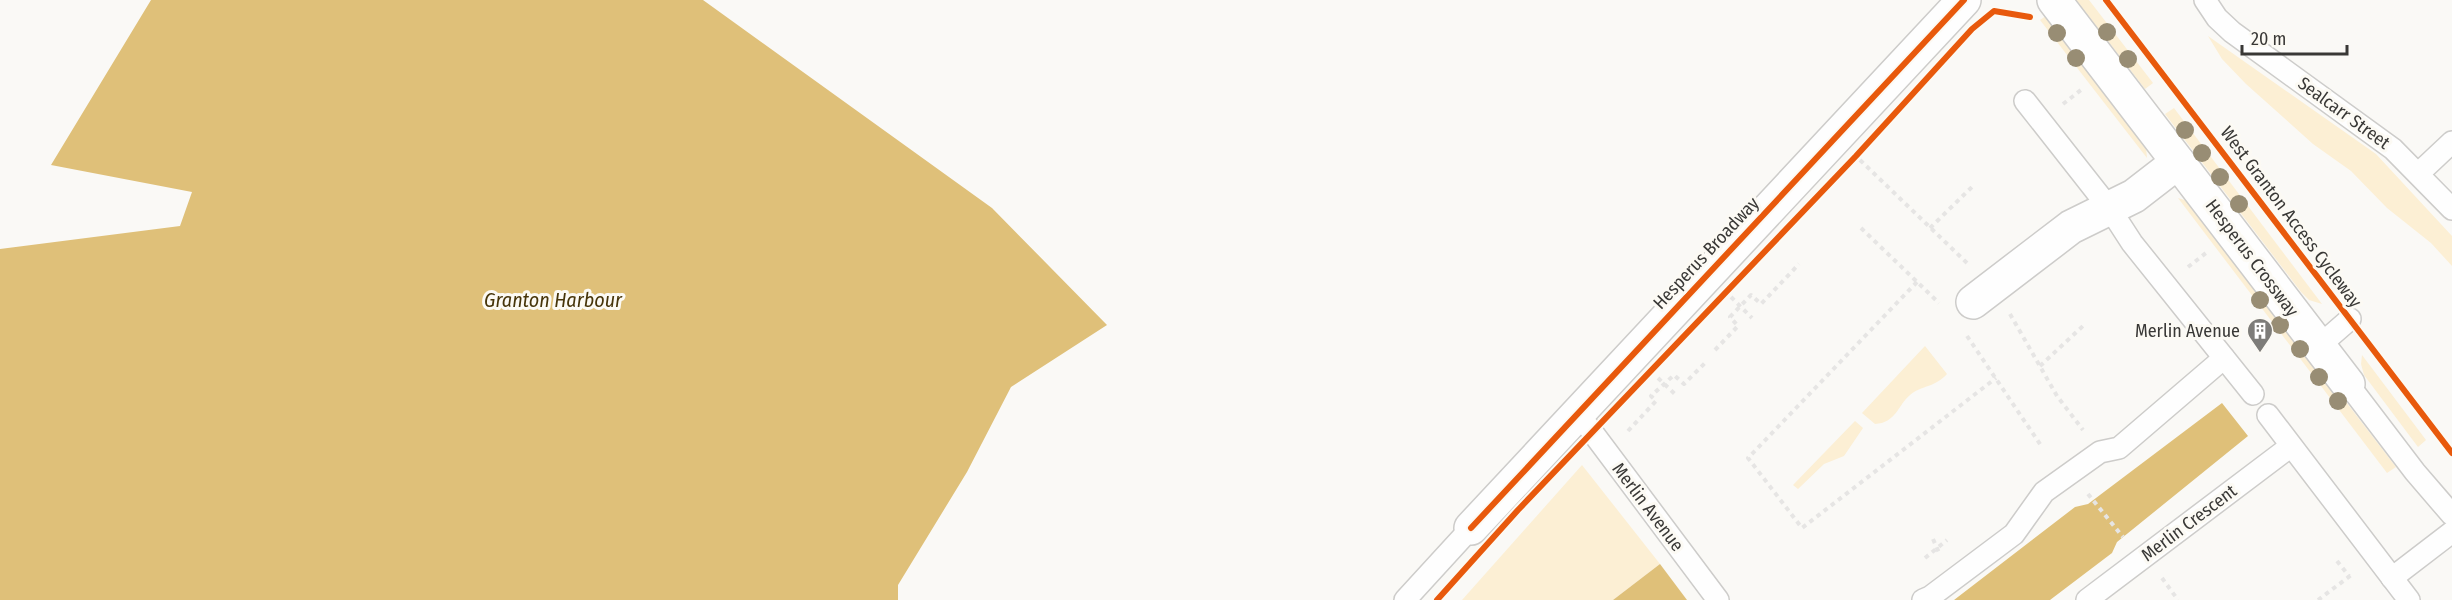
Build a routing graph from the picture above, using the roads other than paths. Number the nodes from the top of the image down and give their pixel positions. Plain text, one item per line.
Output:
1 (1964, 0) edge
2 (2054, 0) edge
3 (2205, 0) edge
4 (2025, 101) dead end
5 (2452, 142) edge
6 (2178, 162) junction
7 (2419, 173) junction
8 (2110, 209) junction
9 (2452, 209) edge
10 (1973, 302) dead end
11 (2350, 319) dead end
12 (2319, 346) junction
13 (2224, 358) junction
14 (2348, 384) joint
15 (2253, 394) dead end
16 (1578, 413) junction
17 (2268, 415) dead end
18 (2291, 446) junction
19 (2452, 515) edge
20 (1471, 528) joint
21 (2452, 532) edge
22 (2392, 578) junction
23 (1405, 600) edge
24 (1718, 600) edge
25 (1923, 600) edge
26 (2087, 600) edge
27 (2409, 600) edge

1 - 16 street, Hesperus Broadway
2 - 6 street, Hesperus Crossway
3 - 7 lane, Sealcarr Street
4 - 8 lane
5 - 7 lane
6 - 8 street
6 - 12 street, Hesperus Crossway
7 - 9 lane, Sealcarr Street
8 - 10 street
8 - 13 lane
11 - 12 lane
12 - 14 street, Hesperus Crossway
13 - 15 lane
13 - 25 lane
14 - 19 lane, Hesperus Crossway
16 - 20 street, Hesperus Broadway
16 - 24 lane, Merlin Avenue
17 - 18 lane
18 - 22 lane
18 - 26 lane, Merlin Crescent
20 - 23 lane, Hesperus Broadway
21 - 22 lane
22 - 27 lane

